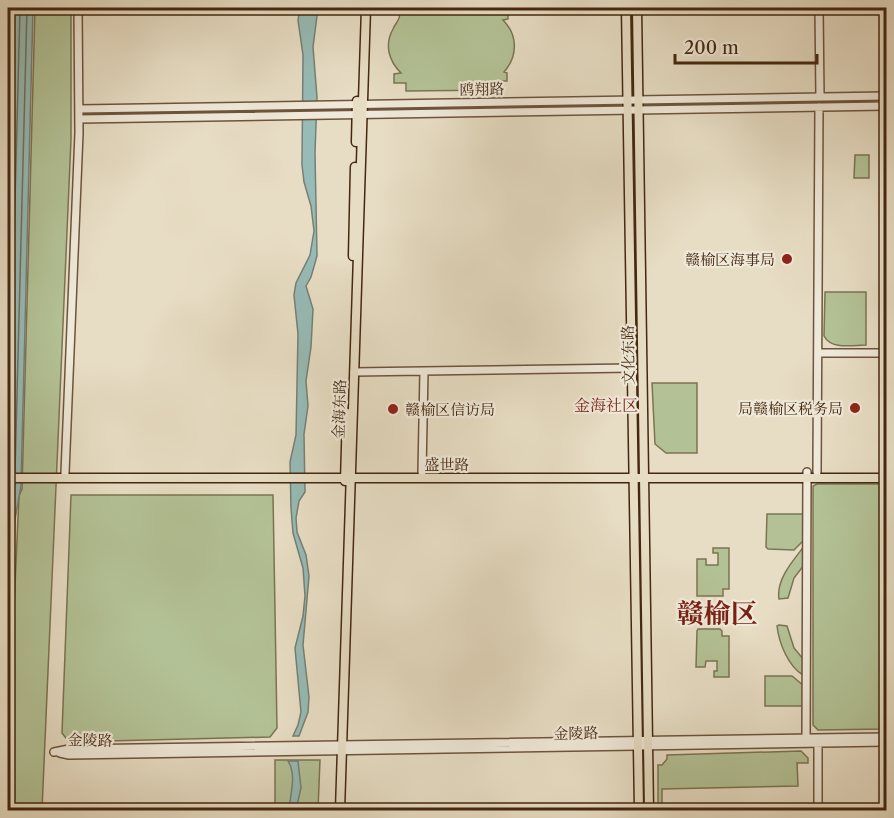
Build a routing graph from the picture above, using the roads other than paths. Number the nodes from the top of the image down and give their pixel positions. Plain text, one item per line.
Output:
1 (78, 8) edge
2 (361, 8) edge
3 (366, 8) edge
4 (626, 8) edge
5 (636, 8) edge
6 (819, 8) edge
7 (886, 96) edge
8 (820, 97) junction
9 (627, 100) junction
10 (638, 100) junction
11 (360, 104) junction
12 (886, 106) edge
13 (819, 107) junction
14 (79, 109) junction
15 (628, 110) junction
16 (638, 110) junction
17 (360, 115) junction
18 (79, 119) junction
19 (818, 353) junction
20 (886, 353) edge
21 (632, 368) junction
22 (424, 371) junction
23 (354, 372) junction
24 (8, 472) edge
25 (422, 472) junction
26 (886, 472) edge
27 (65, 473) junction
28 (633, 474) junction
29 (644, 474) junction
30 (811, 474) junction
31 (348, 475) junction
32 (8, 478) edge
33 (886, 478) edge
34 (886, 737) edge
35 (810, 741) junction
36 (886, 742) edge
37 (638, 743) junction
38 (648, 743) junction
39 (339, 748) junction
40 (334, 810) edge
41 (340, 810) edge
42 (639, 810) edge
43 (649, 810) edge
44 (818, 810) edge

1 - 14 street
2 - 11 main road, 金海东路
3 - 11 main road, 金海东路
4 - 9 main road, 文化东路
5 - 10 main road, 文化东路
6 - 8 street
7 - 8 street, 鸥翔路
8 - 10 street, 鸥翔路
9 - 10 street, 鸥翔路
9 - 11 street, 鸥翔路
9 - 15 main road, 文化东路
10 - 16 main road, 文化东路
11 - 14 street, 鸥翔路
11 - 17 main road, 金海东路
12 - 13 street, 鸥翔路
13 - 16 street, 鸥翔路
13 - 19 street
14 - 18 street
15 - 16 street, 鸥翔路
15 - 17 street, 鸥翔路
15 - 21 main road, 文化东路
16 - 29 main road, 文化东路
17 - 18 street, 鸥翔路
17 - 23 main road, 金海东路
17 - 31 main road, 金海东路
18 - 27 street
19 - 20 street
19 - 30 street
21 - 22 street
21 - 28 main road, 文化东路
22 - 23 street
22 - 25 street
23 - 31 main road, 金海东路
24 - 27 main road, 盛世路
25 - 28 main road, 盛世路
25 - 31 main road, 盛世路
26 - 30 main road, 盛世路
27 - 31 main road, 盛世路
28 - 29 main road, 盛世路
28 - 31 main road, 盛世路
28 - 37 main road, 文化东路
29 - 30 main road, 盛世路
29 - 38 main road, 文化东路
30 - 33 main road, 盛世路
30 - 35 street
31 - 32 main road, 盛世路
31 - 39 main road, 金海东路
34 - 35 street, 金陵路
35 - 36 street, 金陵路
35 - 38 street, 金陵路
35 - 44 street
37 - 38 street, 金陵路
37 - 39 street, 金陵路
37 - 42 main road, 文化东路
38 - 43 main road, 文化东路
39 - 39 street, 金陵路
39 - 40 main road, 金海东路
39 - 41 main road, 金海东路

